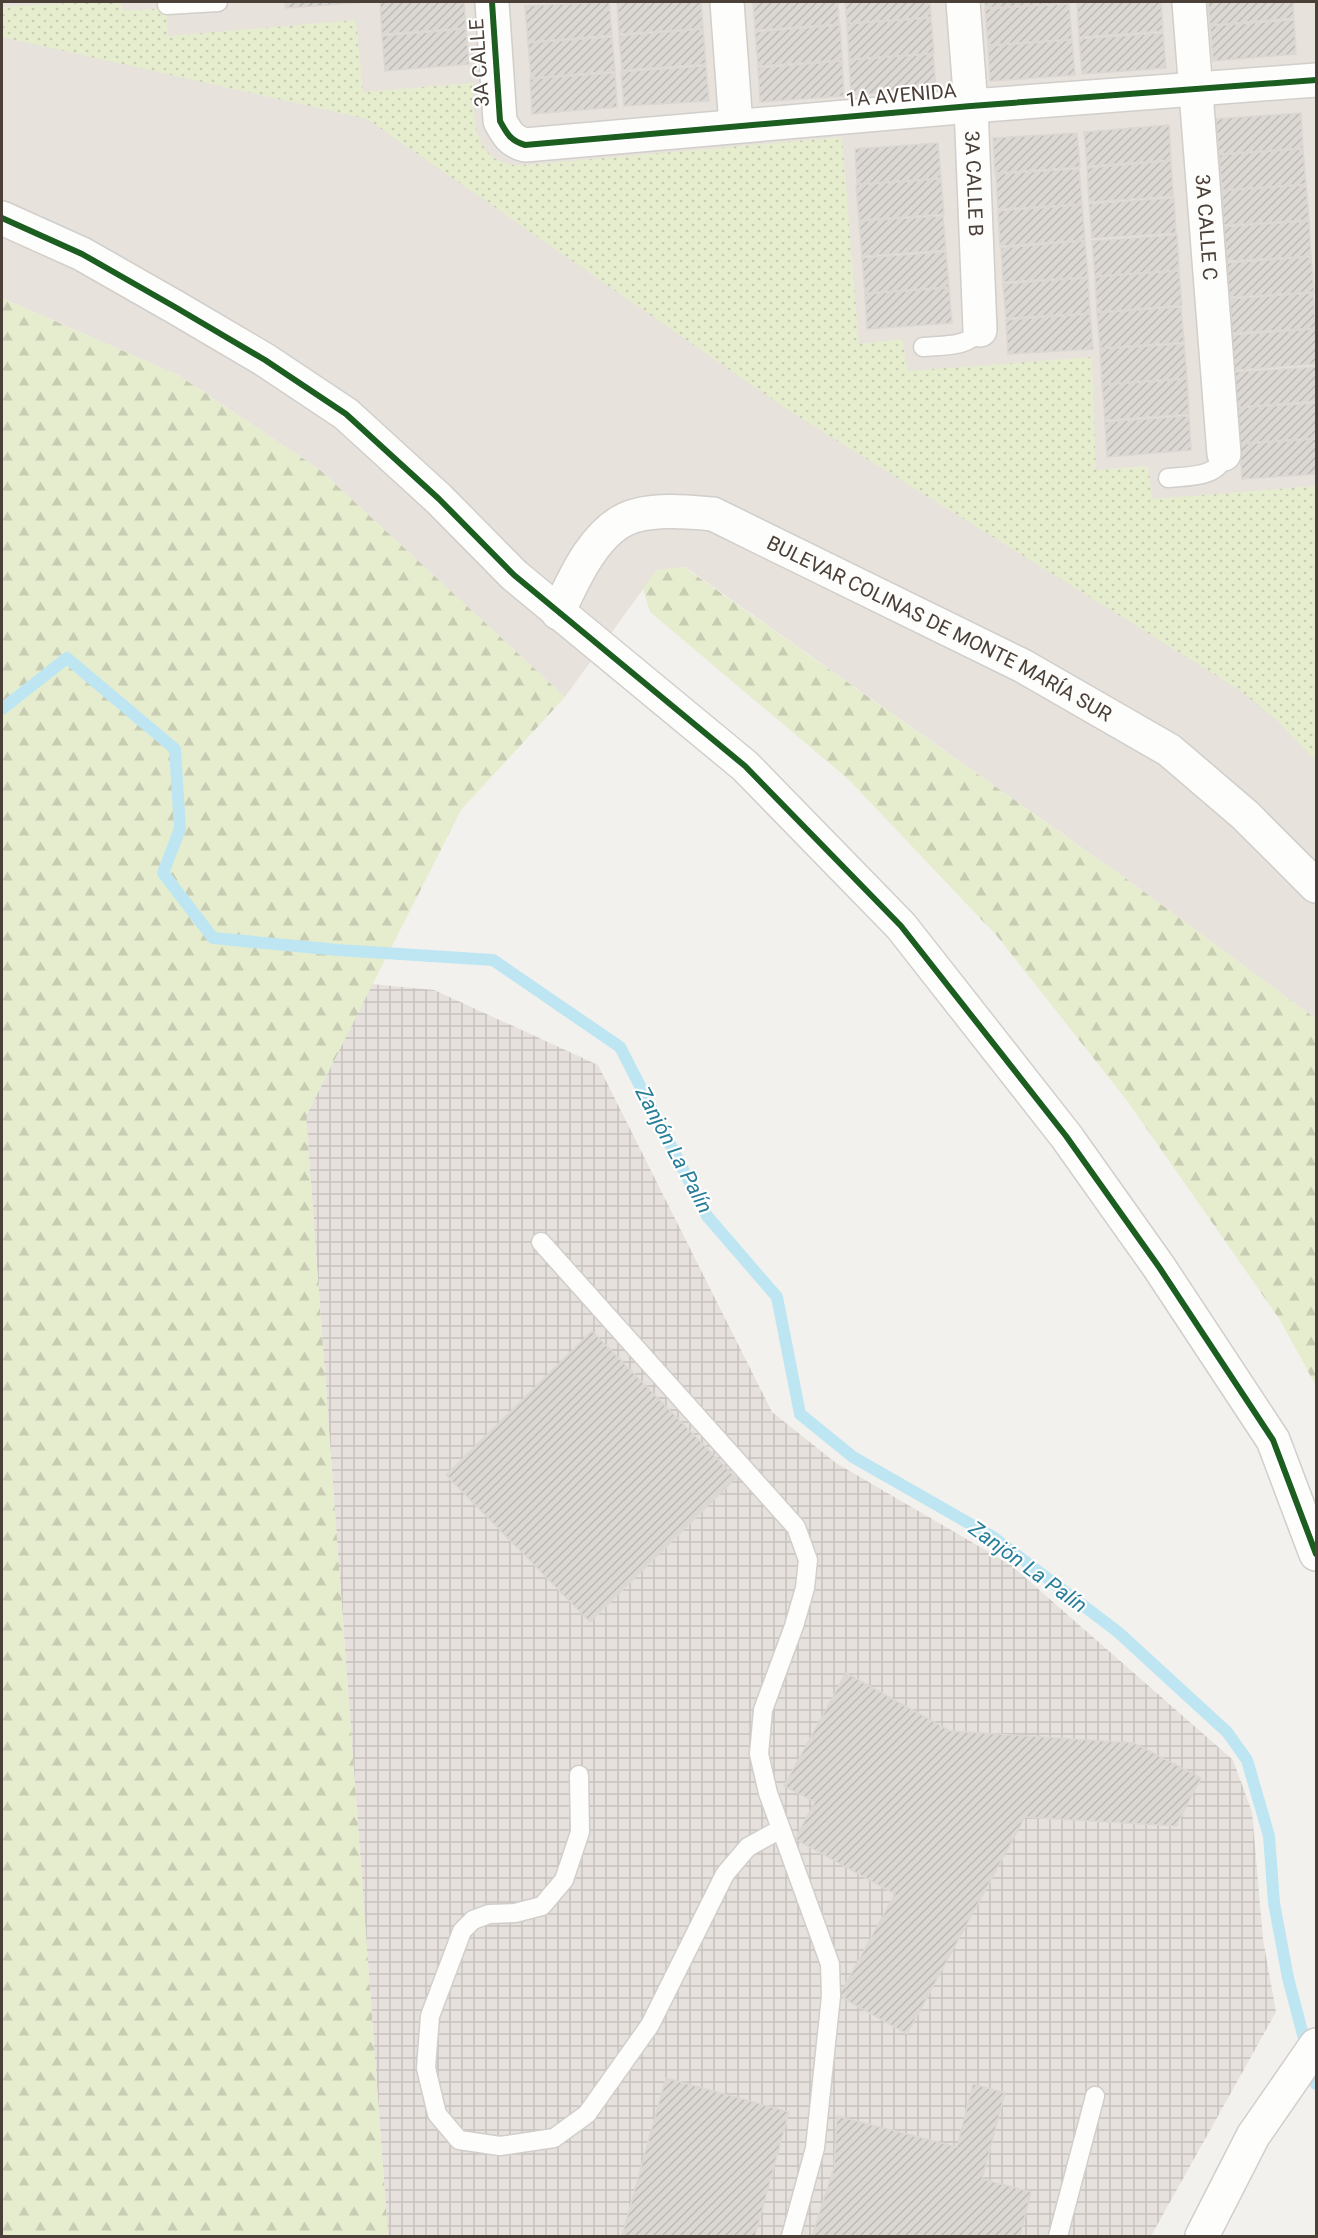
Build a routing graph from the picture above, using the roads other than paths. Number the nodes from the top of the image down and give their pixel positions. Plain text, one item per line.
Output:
1 (218, 2) edge
2 (492, 2) edge
3 (727, 2) edge
4 (963, 2) edge
5 (1189, 2) edge
6 (167, 5) dead end
7 (1317, 80) edge
8 (1195, 89) junction
9 (971, 106) junction
10 (500, 121) joint
11 (735, 126) junction
12 (2, 219) edge
13 (980, 330) joint
14 (923, 347) dead end
15 (1224, 454) joint
16 (1168, 478) dead end
17 (558, 613) junction
18 (1317, 885) edge
19 (541, 1242) dead end
20 (1317, 1554) edge
21 (579, 1775) dead end
22 (782, 1829) junction
23 (1317, 2045) edge
24 (1095, 2096) dead end
25 (791, 2236) edge
26 (1058, 2236) edge
27 (1202, 2236) edge

1 - 6 lane
2 - 10 street, 3A CALLE
3 - 11 street
4 - 9 street, 3A CALLE B
5 - 8 street, 3A CALLE C
7 - 8 street, 1A AVENIDA
8 - 9 street, 1A AVENIDA
8 - 15 street, 3A CALLE C
9 - 11 street, 1A AVENIDA
9 - 13 street, 3A CALLE B
10 - 11 street, 1A AVENIDA
12 - 17 street
13 - 14 lane
15 - 16 lane
17 - 18 street, BULEVAR COLINAS DE MONTE MARÍA SUR
17 - 20 street
19 - 22 lane
21 - 22 lane
22 - 25 lane
23 - 27 street
24 - 26 lane

